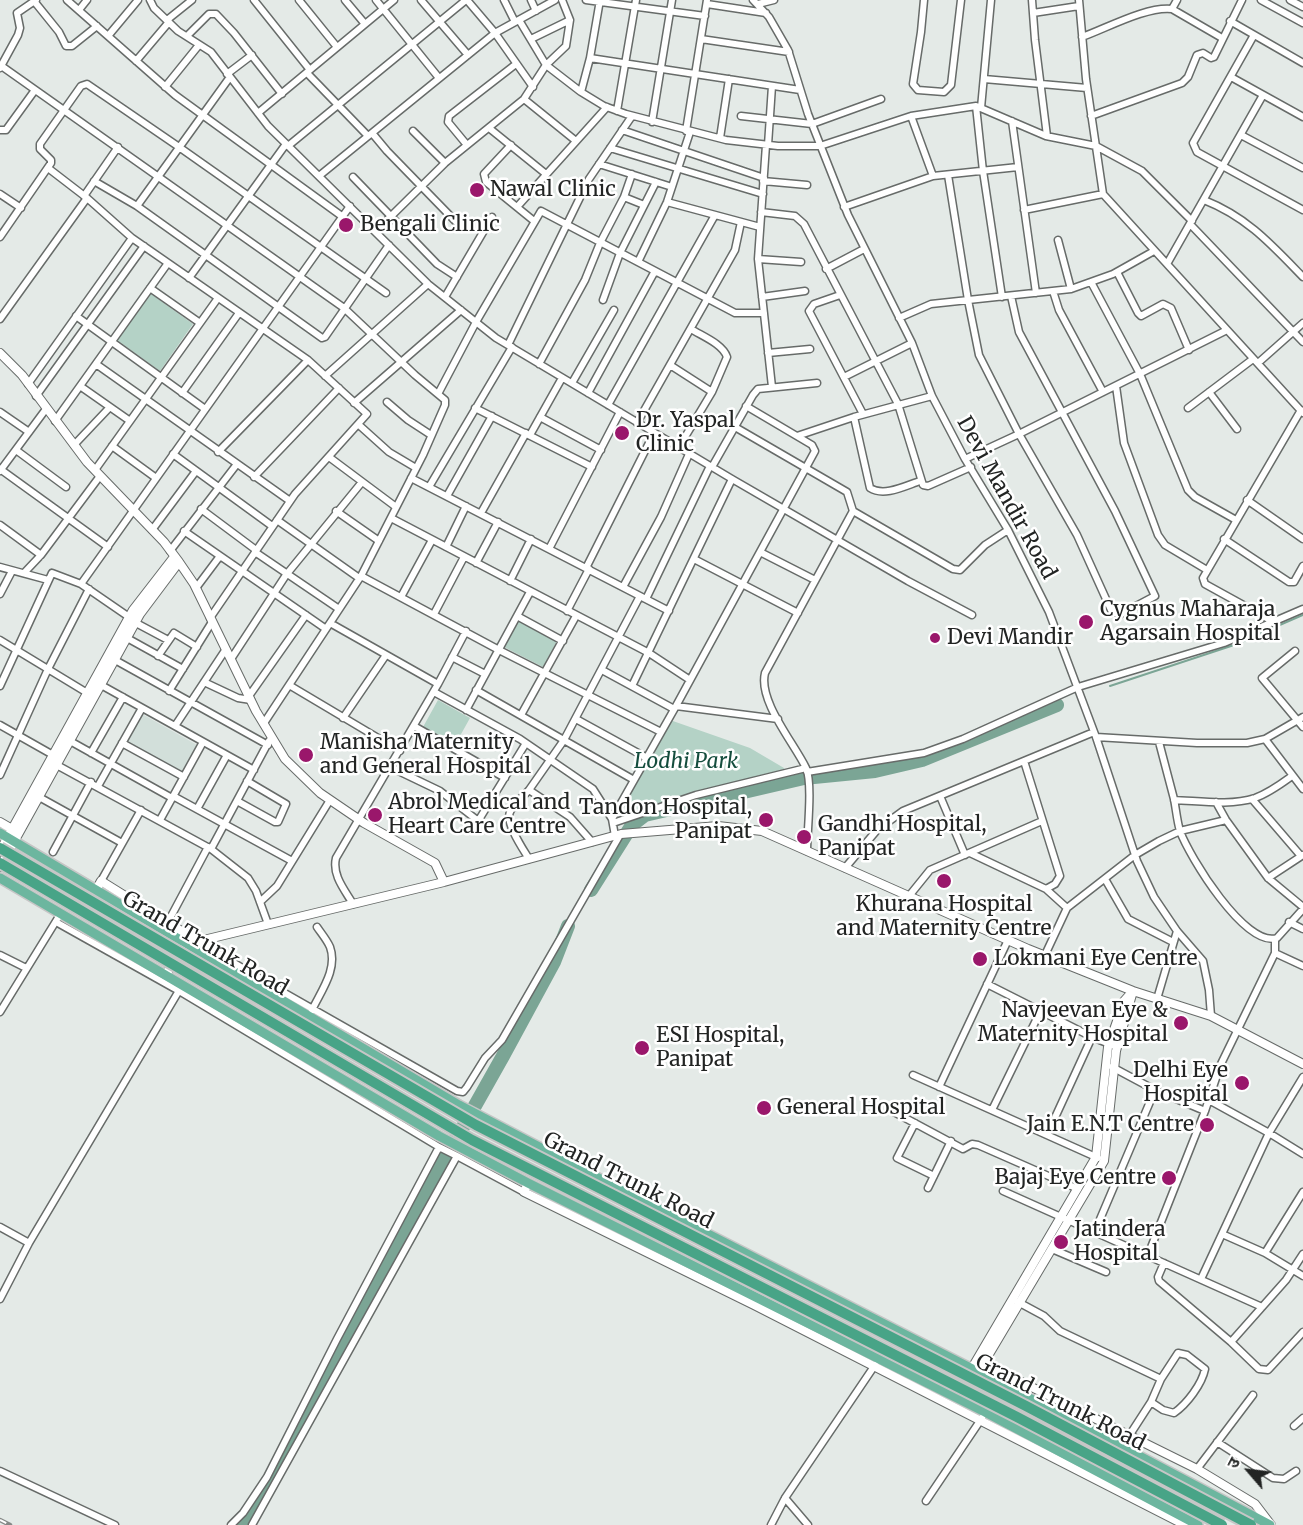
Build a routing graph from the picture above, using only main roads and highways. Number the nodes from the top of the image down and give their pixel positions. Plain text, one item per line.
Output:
1 (8, 836) edge
2 (0, 849) edge
3 (0, 863) edge
4 (0, 878) edge
5 (629, 1194) junction
6 (612, 1225) junction
7 (1143, 1457) junction
8 (1126, 1488) junction
9 (1198, 1525) edge
10 (1222, 1525) edge
11 (1251, 1525) edge
12 (1271, 1525) edge

1 - 5 highway
2 - 11 highway, Grand Trunk Road, bridge
3 - 10 highway, Grand Trunk Road, bridge
4 - 6 highway
5 - 6 highway
5 - 7 highway
6 - 8 highway
7 - 8 highway
7 - 12 highway
8 - 9 highway

